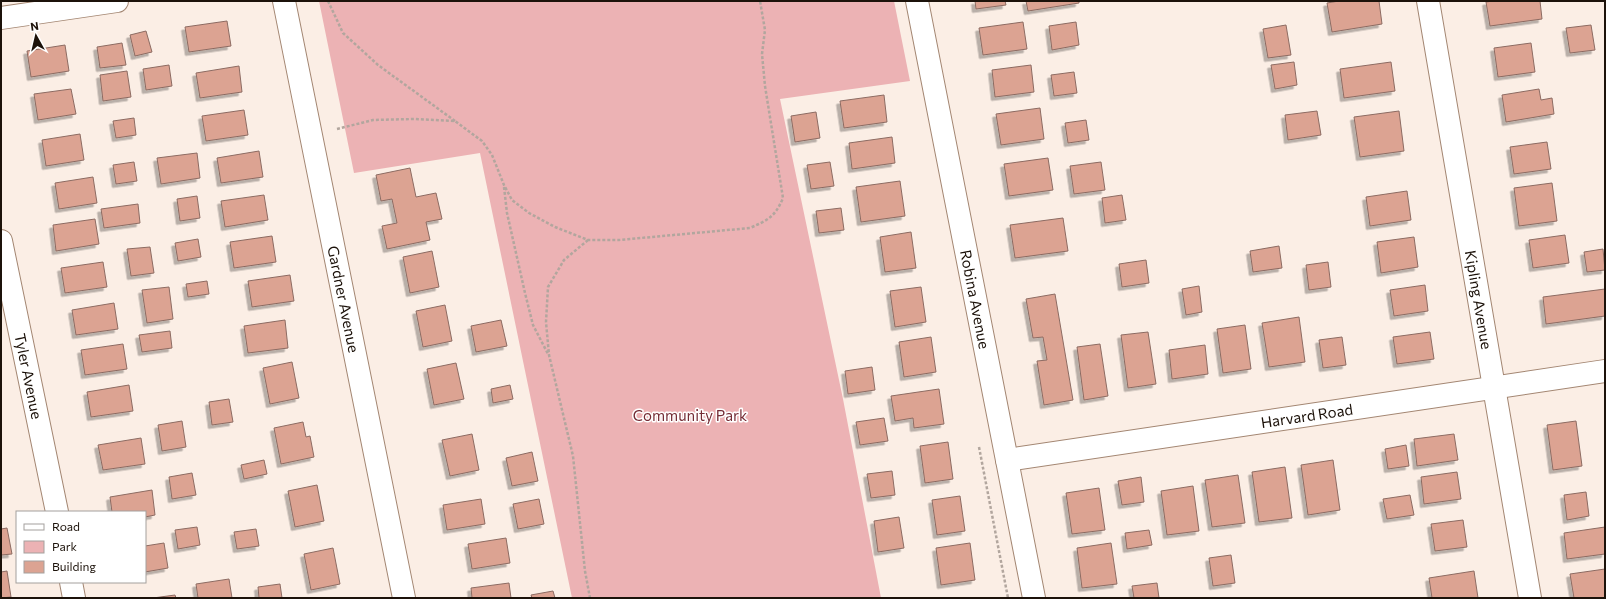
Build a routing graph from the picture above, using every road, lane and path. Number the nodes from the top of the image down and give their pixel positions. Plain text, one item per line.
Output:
1 (117, 1) edge
2 (284, 1) edge
3 (328, 1) edge
4 (760, 1) edge
5 (917, 1) edge
6 (1428, 1) edge
7 (1, 18) edge
8 (456, 121) junction
9 (337, 129) dead end
10 (504, 185) junction
11 (588, 240) junction
12 (1, 241) edge
13 (548, 355) junction
14 (1605, 371) edge
15 (1494, 387) junction
16 (1008, 460) junction
17 (57, 511) edge
18 (71, 583) edge
19 (74, 598) edge
20 (404, 598) edge
21 (590, 598) edge
22 (1034, 598) edge
23 (1530, 598) edge

1 - 7 street
2 - 20 street, Gardner Avenue
3 - 8 path
4 - 11 path
5 - 16 street, Robina Avenue
6 - 15 street, Kipling Avenue
8 - 9 path
8 - 10 path
10 - 11 path
10 - 13 path
11 - 13 path
12 - 17 street, Tyler Avenue
13 - 21 path
14 - 15 street, Harvard Road
15 - 16 street, Harvard Road
15 - 23 street, Kipling Avenue
16 - 22 street, Robina Avenue
18 - 19 street

